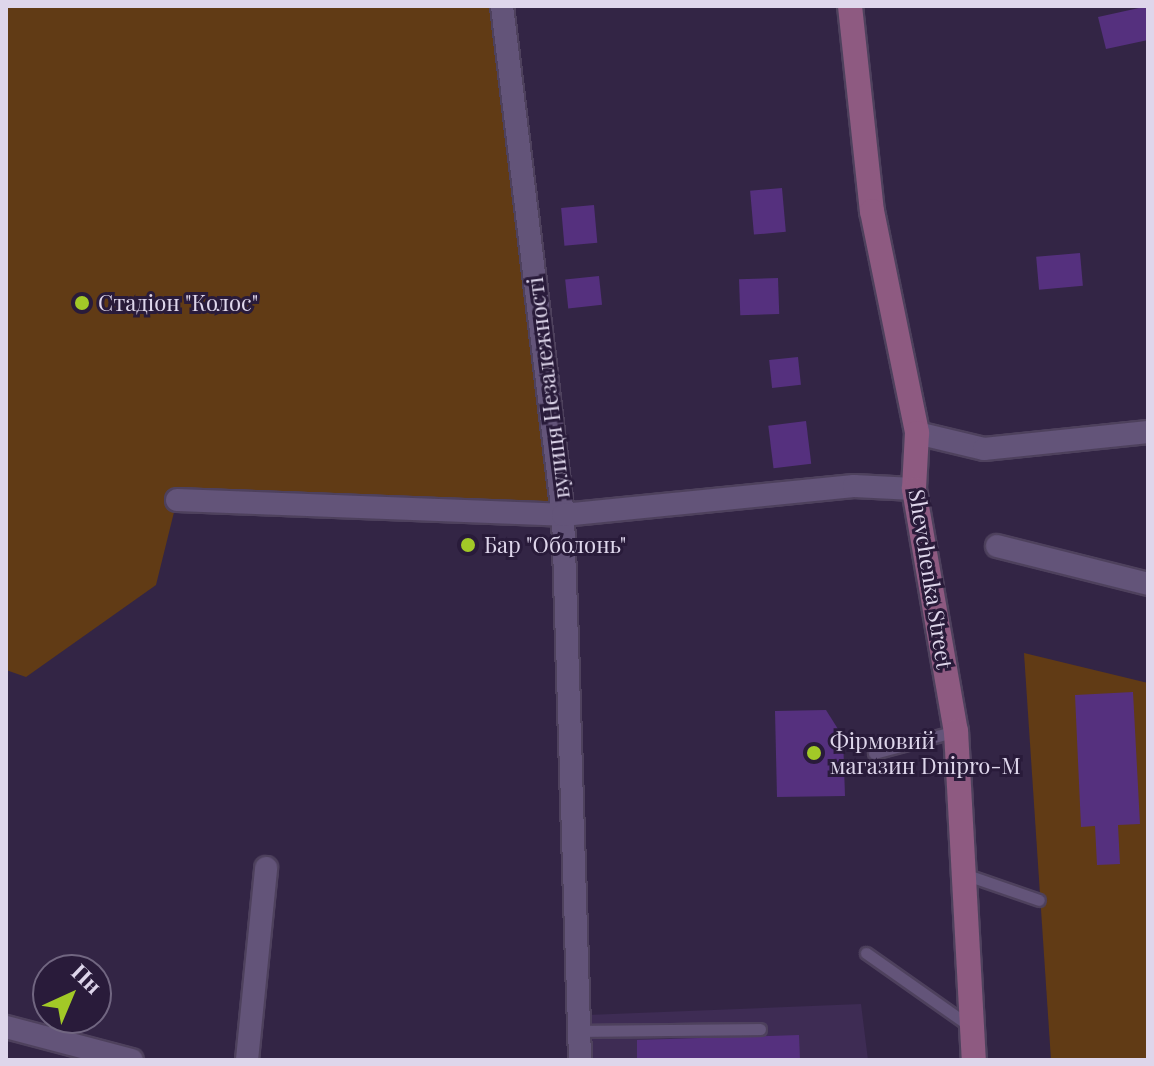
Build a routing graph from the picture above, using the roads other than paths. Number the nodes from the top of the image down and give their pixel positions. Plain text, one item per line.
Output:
1 (502, 6) edge
2 (850, 6) edge
3 (1148, 432) edge
4 (917, 433) junction
5 (914, 489) junction
6 (177, 500) dead end
7 (563, 515) junction
8 (997, 546) dead end
9 (1148, 584) edge
10 (956, 731) junction
11 (874, 753) dead end
12 (266, 868) dead end
13 (959, 872) junction
14 (1039, 900) dead end
15 (866, 953) dead end
16 (970, 1026) junction
17 (6, 1027) edge
18 (760, 1029) dead end
19 (579, 1031) junction
20 (132, 1060) edge
21 (247, 1060) edge
22 (580, 1060) edge
23 (974, 1060) edge

1 - 7 street, вулиця Незалежності
2 - 4 main road, Shevchenka Street
3 - 4 street
4 - 5 main road, Shevchenka Street
5 - 7 street
5 - 10 main road, Shevchenka Street
6 - 7 street
7 - 19 street, вулиця Незалежності
8 - 9 street
10 - 11 lane
10 - 13 main road, Shevchenka Street
12 - 21 street
13 - 14 lane
13 - 16 main road, Shevchenka Street
15 - 16 lane
16 - 23 main road, Shevchenka Street
17 - 20 street
18 - 19 lane
19 - 22 street, вулиця Незалежності

